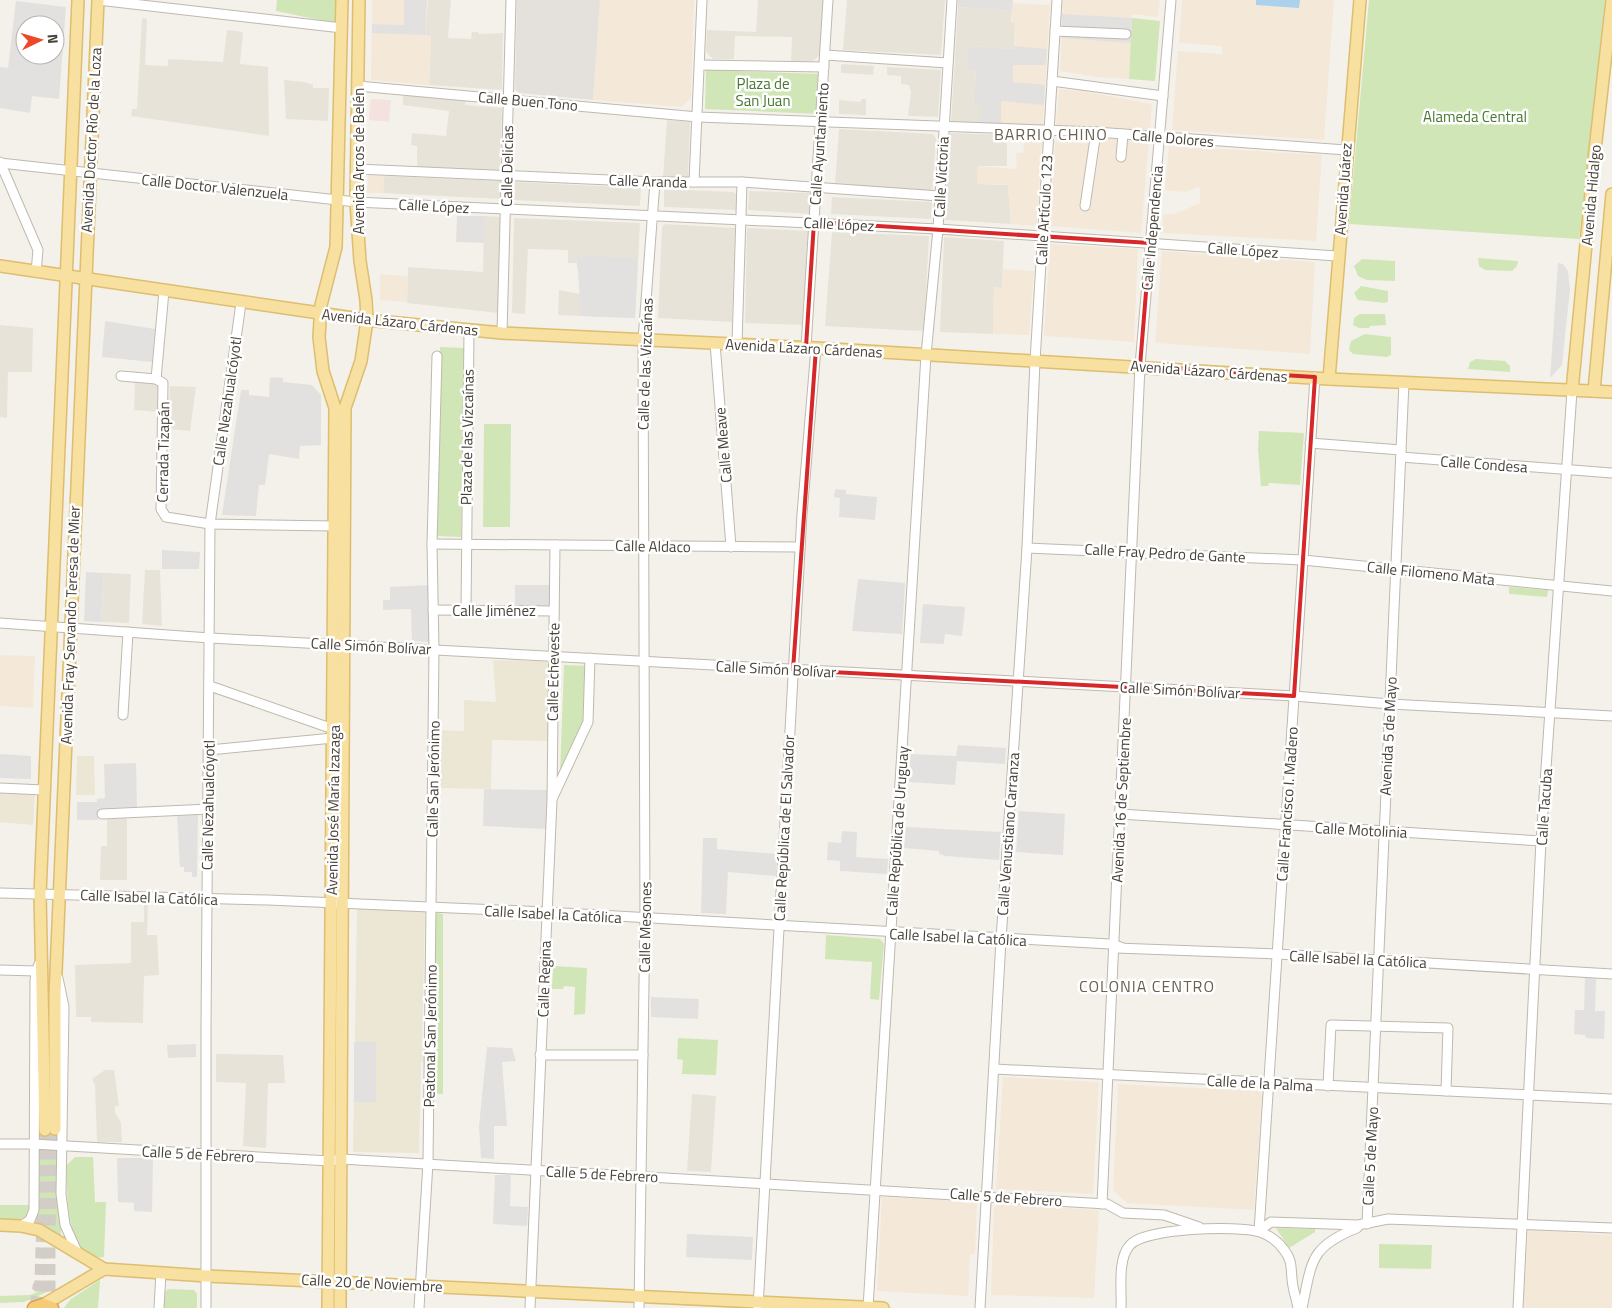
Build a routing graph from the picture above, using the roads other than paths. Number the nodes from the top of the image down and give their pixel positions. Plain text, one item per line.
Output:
1 (78, 0) edge
2 (98, 0) edge
3 (342, 0) edge
4 (359, 0) edge
5 (511, 0) edge
6 (702, 0) edge
7 (828, 0) edge
8 (952, 0) edge
9 (1057, 0) edge
10 (1171, 0) edge
11 (1360, 0) edge
12 (1612, 0) edge
13 (342, 28) junction
14 (1055, 31) junction
15 (1126, 34) dead end
16 (824, 55) junction
17 (948, 63) junction
18 (700, 65) junction
19 (824, 67) junction
20 (1052, 81) junction
21 (358, 86) junction
22 (1164, 96) junction
23 (509, 100) junction
24 (698, 117) junction
25 (820, 122) junction
26 (943, 127) junction
27 (1049, 131) junction
28 (1096, 132) junction
29 (1123, 134) junction
30 (1160, 138) junction
31 (1346, 150) junction
32 (1121, 157) dead end
33 (0, 163) edge
34 (357, 169) junction
35 (69, 171) junction
36 (90, 173) junction
37 (508, 174) junction
38 (655, 182) junction
39 (694, 182) junction
40 (742, 182) junction
41 (816, 186) junction
42 (1612, 194) edge
43 (940, 196) junction
44 (339, 201) junction
45 (356, 202) junction
46 (1086, 206) dead end
47 (506, 210) junction
48 (652, 216) junction
49 (741, 219) junction
50 (814, 222) junction
51 (938, 229) junction
52 (1042, 236) junction
53 (1150, 243) junction
54 (1338, 256) junction
55 (0, 266) edge
56 (36, 272) junction
57 (65, 276) junction
58 (85, 279) junction
59 (164, 291) junction
60 (241, 303) junction
61 (320, 314) junction
62 (367, 320) junction
63 (469, 330) junction
64 (502, 333) junction
65 (644, 340) junction
66 (715, 343) junction
67 (737, 344) junction
68 (811, 347) junction
69 (926, 355) junction
70 (437, 356) dead end
71 (1035, 361) junction
72 (1140, 366) junction
73 (122, 376) dead end
74 (1315, 378) junction
75 (1328, 378) junction
76 (156, 379) junction
77 (1404, 382) junction
78 (1572, 391) junction
79 (1594, 391) junction
80 (1612, 392) edge
81 (1310, 444) junction
82 (1401, 454) junction
83 (1567, 470) junction
84 (1612, 473) edge
85 (210, 524) junction
86 (334, 526) junction
87 (432, 544) junction
88 (466, 544) junction
89 (555, 545) junction
90 (643, 546) junction
91 (731, 547) junction
92 (800, 548) junction
93 (1027, 548) junction
94 (1133, 551) junction
95 (1303, 560) junction
96 (1396, 570) junction
97 (1559, 586) junction
98 (1612, 591) edge
99 (433, 610) junction
100 (466, 610) junction
101 (554, 611) junction
102 (0, 623) edge
103 (51, 625) junction
104 (70, 627) junction
105 (128, 632) junction
106 (210, 638) junction
107 (339, 644) junction
108 (434, 650) junction
109 (554, 656) junction
110 (590, 658) junction
111 (646, 662) junction
112 (793, 670) junction
113 (908, 676) junction
114 (1018, 682) junction
115 (210, 686) junction
116 (1126, 687) junction
117 (1294, 696) junction
118 (1390, 704) junction
119 (1551, 713) junction
120 (123, 714) dead end
121 (1612, 716) edge
122 (333, 734) junction
123 (209, 750) junction
124 (0, 788) edge
125 (44, 790) junction
126 (552, 800) junction
127 (209, 809) junction
128 (102, 814) dead end
129 (1120, 814) junction
130 (1286, 826) junction
131 (1384, 831) junction
132 (1541, 841) junction
133 (0, 893) edge
134 (40, 894) junction
135 (59, 894) junction
136 (207, 898) junction
137 (337, 904) junction
138 (431, 908) junction
139 (546, 912) junction
140 (645, 918) junction
141 (779, 926) junction
142 (891, 933) junction
143 (1001, 940) junction
144 (1114, 946) junction
145 (1277, 954) junction
146 (43, 956) junction
147 (1378, 960) junction
148 (1534, 968) junction
149 (0, 970) edge
150 (36, 971) junction
151 (56, 971) junction
152 (1612, 974) edge
153 (1375, 1025) junction
154 (540, 1055) junction
155 (643, 1055) junction
156 (994, 1069) junction
157 (1108, 1076) junction
158 (1269, 1083) junction
159 (1328, 1086) junction
160 (1373, 1088) junction
161 (1446, 1091) junction
162 (1527, 1095) junction
163 (1612, 1099) edge
164 (0, 1144) edge
165 (33, 1144) junction
166 (62, 1146) junction
167 (206, 1154) junction
168 (336, 1160) junction
169 (428, 1164) junction
170 (536, 1170) junction
171 (642, 1176) junction
172 (766, 1183) junction
173 (875, 1190) junction
174 (986, 1196) junction
175 (1102, 1204) junction
176 (1522, 1223) junction
177 (1367, 1224) junction
178 (0, 1225) edge
179 (21, 1226) junction
180 (1199, 1228) junction
181 (1612, 1228) edge
182 (1259, 1231) junction
183 (78, 1255) junction
184 (104, 1270) junction
185 (161, 1273) junction
186 (207, 1276) junction
187 (334, 1281) junction
188 (421, 1286) junction
189 (530, 1291) junction
190 (639, 1302) edge
191 (758, 1305) edge
192 (43, 1307) edge
193 (159, 1308) edge
194 (206, 1308) edge
195 (328, 1308) edge
196 (340, 1308) edge
197 (420, 1308) edge
198 (530, 1308) edge
199 (868, 1308) edge
200 (883, 1308) edge
201 (980, 1308) edge
202 (1121, 1308) edge
203 (1300, 1308) edge
204 (1518, 1308) edge

1 - 35 main road, Avenida Doctor Río de la Loza
2 - 13 street
2 - 36 main road, Avenida Doctor Río de la Loza
3 - 13 main road, Avenida Arcos de Belén
4 - 21 main road, Avenida Arcos de Belén
5 - 23 street, Calle Delicias
6 - 18 street
7 - 16 street, Calle Ayuntamiento
8 - 17 street, Calle Victoria
9 - 14 street, Calle Artículo 123
10 - 22 street, Calle Independencia
11 - 31 main road, Avenida Juárez
12 - 78 main road, Avenida Hidalgo
13 - 44 main road, Avenida Arcos de Belén
14 - 15 street
14 - 20 street, Calle Artículo 123
16 - 17 street
16 - 19 street, Calle Ayuntamiento
17 - 26 street, Calle Victoria
18 - 19 street
18 - 24 street
19 - 25 street, Calle Ayuntamiento
20 - 22 street
20 - 27 street, Calle Artículo 123
21 - 23 street, Calle Buen Tono
21 - 34 main road, Avenida Arcos de Belén
22 - 30 street, Calle Independencia
23 - 24 street, Calle Buen Tono
23 - 37 street, Calle Delicias
24 - 25 street, Calle Buen Tono
24 - 39 street
25 - 26 street, Calle Dolores
25 - 41 street, Calle Ayuntamiento
26 - 27 street, Calle Dolores
26 - 43 street, Calle Victoria
27 - 28 street, Calle Dolores
27 - 52 street, Calle Artículo 123
28 - 29 street, Calle Dolores
28 - 46 street
29 - 30 street, Calle Dolores
29 - 32 street
30 - 31 street, Calle Dolores
30 - 53 street, Calle Independencia
31 - 54 main road, Avenida Juárez
33 - 35 street, Calle Doctor Valenzuela
33 - 56 street
34 - 37 street, Calle Aranda
34 - 45 main road, Avenida Arcos de Belén
35 - 36 street, Calle Doctor Valenzuela
35 - 57 main road, Avenida Doctor Río de la Loza
36 - 44 street, Calle Doctor Valenzuela
36 - 58 main road, Avenida Doctor Río de la Loza
37 - 38 street, Calle Aranda
37 - 47 street, Calle Delicias
38 - 39 street, Calle Aranda
38 - 48 street, Calle de las Vizcaínas
39 - 40 street, Calle Aranda
40 - 41 street, Calle Aranda
40 - 49 street
41 - 43 street, Calle Aranda
41 - 50 street, Calle Ayuntamiento
42 - 79 main road, Avenida Hidalgo
43 - 51 street, Calle Victoria
44 - 45 street, Calle López
44 - 61 main road, Avenida Arcos de Belén
45 - 47 street, Calle López
45 - 62 main road, Avenida Arcos de Belén
47 - 48 street, Calle López
47 - 64 street, Calle Delicias
48 - 49 street, Calle López
48 - 65 street, Calle de las Vizcaínas
49 - 50 street, Calle López
49 - 67 street
50 - 51 street, Calle López
50 - 68 street, Calle Ayuntamiento
51 - 52 street, Calle López
51 - 69 street, Calle Victoria
52 - 53 street, Calle López
52 - 71 street, Calle Artículo 123
53 - 54 street, Calle López
53 - 72 street, Calle Independencia
54 - 75 main road, Avenida Juárez
55 - 56 main road, Avenida Lázaro Cárdenas
56 - 57 main road, Avenida Lázaro Cárdenas
57 - 58 main road, Avenida Lázaro Cárdenas
57 - 103 main road, Avenida Fray Servando Teresa de Mier
58 - 59 main road, Avenida Lázaro Cárdenas
58 - 104 main road, Avenida Fray Servando Teresa de Mier
59 - 60 main road, Avenida Lázaro Cárdenas
59 - 76 street
60 - 61 main road, Avenida Lázaro Cárdenas
60 - 85 street, Calle Nezahualcóyotl
61 - 62 main road, Avenida Lázaro Cárdenas
61 - 86 main road, Avenida José María Izazaga
62 - 63 main road, Avenida Lázaro Cárdenas
62 - 107 main road, Avenida José María Izazaga
63 - 64 main road, Avenida Lázaro Cárdenas
63 - 88 street, Plaza de las Vizcaínas
64 - 65 main road, Avenida Lázaro Cárdenas
65 - 66 main road, Avenida Lázaro Cárdenas
65 - 90 street, Calle de las Vizcaínas
66 - 67 main road, Avenida Lázaro Cárdenas
66 - 91 street, Calle Meave
67 - 68 main road, Avenida Lázaro Cárdenas
68 - 69 main road, Avenida Lázaro Cárdenas
68 - 92 street, Calle República de El Salvador
69 - 71 main road, Avenida Lázaro Cárdenas
69 - 113 street, Calle República de Uruguay
70 - 87 street
71 - 72 main road, Avenida Lázaro Cárdenas
71 - 93 street, Calle Venustiano Carranza
72 - 74 main road, Avenida Lázaro Cárdenas
72 - 94 street, Avenida 16 de Septiembre
73 - 76 street, Cerrada Tizapán
74 - 75 main road, Avenida Lázaro Cárdenas
74 - 81 street, Calle Francisco I. Madero
75 - 77 main road, Avenida Lázaro Cárdenas
76 - 85 street, Cerrada Tizapán
77 - 78 main road, Avenida Lázaro Cárdenas
77 - 82 street, Avenida 5 de Mayo
78 - 79 main road, Avenida Lázaro Cárdenas
78 - 83 street, Calle Tacuba
79 - 80 main road, Avenida Lázaro Cárdenas
81 - 82 street, Calle Condesa
81 - 95 street, Calle Francisco I. Madero
82 - 83 street, Calle Condesa
82 - 96 street, Avenida 5 de Mayo
83 - 84 street, Calle Condesa
83 - 97 street, Calle Tacuba
85 - 86 street
85 - 106 street, Calle Nezahualcóyotl
86 - 107 main road, Avenida José María Izazaga
87 - 88 street, Calle Aldaco
87 - 99 street
88 - 89 street, Calle Aldaco
88 - 100 street, Plaza de las Vizcaínas
89 - 90 street, Calle Aldaco
89 - 101 street, Calle Echeveste
90 - 91 street, Calle Aldaco
90 - 111 street, Calle Mesones
91 - 92 street, Calle Aldaco
92 - 112 street, Calle República de El Salvador
93 - 94 street, Calle Fray Pedro de Gante
93 - 114 street, Calle Venustiano Carranza
94 - 95 street, Calle Fray Pedro de Gante
94 - 116 street, Avenida 16 de Septiembre
95 - 96 street, Calle Filomeno Mata
95 - 117 street, Calle Francisco I. Madero
96 - 97 street, Calle Filomeno Mata
96 - 118 street, Avenida 5 de Mayo
97 - 98 street, Calle Filomeno Mata
97 - 119 street, Calle Tacuba
99 - 100 street, Calle Jiménez
99 - 108 street
100 - 101 street, Calle Jiménez
101 - 109 street, Calle Echeveste
102 - 103 street, Calle Simón Bolívar
103 - 104 street, Calle Simón Bolívar
103 - 125 main road, Avenida Fray Servando Teresa de Mier
104 - 105 street, Calle Simón Bolívar
104 - 135 main road, Avenida Fray Servando Teresa de Mier
105 - 106 street, Calle Simón Bolívar
105 - 120 street
106 - 107 street, Calle Simón Bolívar
106 - 115 street, Calle Nezahualcóyotl
107 - 108 street, Calle Simón Bolívar
107 - 122 main road, Avenida José María Izazaga
107 - 137 main road, Avenida José María Izazaga
108 - 109 street, Calle Simón Bolívar
108 - 138 street, Calle San Jerónimo
109 - 110 street, Calle Simón Bolívar
109 - 126 street, Calle Echeveste
110 - 111 street, Calle Simón Bolívar
110 - 126 street, Calle Regina
111 - 112 street, Calle Simón Bolívar
111 - 140 street, Calle Mesones
112 - 113 street, Calle Simón Bolívar
112 - 141 street, Calle República de El Salvador
113 - 114 street, Calle Simón Bolívar
113 - 142 street, Calle República de Uruguay
114 - 116 street, Calle Simón Bolívar
114 - 143 street, Calle Venustiano Carranza
115 - 122 street
115 - 123 street, Calle Nezahualcóyotl
116 - 117 street, Calle Simón Bolívar
116 - 129 street, Avenida 16 de Septiembre
117 - 118 street, Calle Simón Bolívar
117 - 130 street, Calle Francisco I. Madero
118 - 119 street, Calle Simón Bolívar
118 - 131 street, Avenida 5 de Mayo
119 - 121 street, Calle Simón Bolívar
119 - 132 street, Calle Tacuba
122 - 123 street
122 - 137 main road, Avenida José María Izazaga
123 - 127 street, Calle Nezahualcóyotl
124 - 125 street
125 - 134 main road, Avenida Fray Servando Teresa de Mier
126 - 139 street, Calle Regina
127 - 128 street
127 - 136 street, Calle Nezahualcóyotl
129 - 130 street, Calle Motolinia
129 - 144 street, Avenida 16 de Septiembre
130 - 131 street, Calle Motolinia
130 - 145 street, Calle Francisco I. Madero
131 - 132 street, Calle Motolinia
131 - 147 street, Avenida 5 de Mayo
132 - 148 street, Calle Tacuba
133 - 134 street, Calle Isabel la Católica
134 - 135 street, Calle Isabel la Católica
134 - 146 main road, Avenida Fray Servando Teresa de Mier
135 - 136 street, Calle Isabel la Católica
135 - 151 main road, Avenida Fray Servando Teresa de Mier
136 - 137 street, Calle Isabel la Católica
136 - 167 street, Calle Nezahualcóyotl
137 - 138 street, Calle Isabel la Católica
137 - 168 main road, Avenida José María Izazaga
138 - 139 street, Calle Isabel la Católica
138 - 169 street, Peatonal San Jerónimo
139 - 140 street, Calle Isabel la Católica
139 - 154 street, Calle Regina
140 - 141 street, Calle Isabel la Católica
140 - 155 street, Calle Mesones
141 - 142 street, Calle Isabel la Católica
141 - 172 street, Calle República de El Salvador
142 - 143 street, Calle Isabel la Católica
142 - 173 street, Calle República de Uruguay
143 - 144 street, Calle Isabel la Católica
143 - 156 street, Calle Venustiano Carranza
144 - 145 street, Calle Isabel la Católica
144 - 157 street, Avenida 16 de Septiembre
145 - 147 street, Calle Isabel la Católica
145 - 158 street, Calle Francisco I. Madero
146 - 150 street, Avenida Fray Servando Teresa de Mier
146 - 151 main road, Avenida Fray Servando Teresa de Mier
147 - 148 street, Calle Isabel la Católica
147 - 153 street, Avenida 5 de Mayo
148 - 152 street, Calle Isabel la Católica
148 - 162 street, Calle Tacuba
149 - 150 street
150 - 165 street, Avenida Fray Servando Teresa de Mier
151 - 166 street, Avenida Fray Servando Teresa de Mier
153 - 159 street
153 - 160 street, Avenida 5 de Mayo
153 - 161 street
154 - 155 street
154 - 170 street, Calle Regina
155 - 171 street, Calle Mesones
156 - 157 street, Calle de la Palma
156 - 174 street, Calle Venustiano Carranza
157 - 158 street, Calle de la Palma
157 - 175 street, Avenida 16 de Septiembre
158 - 159 street, Calle de la Palma
158 - 182 street, Calle Francisco I. Madero
159 - 160 street, Calle de la Palma
160 - 161 street, Calle de la Palma
160 - 177 street, Calle 5 de Mayo
161 - 162 street, Calle de la Palma
162 - 163 street, Calle de la Palma
162 - 176 street, Calle Tacuba
164 - 165 street, Calle 5 de Febrero
165 - 166 street, Calle 5 de Febrero
165 - 179 street, Avenida Fray Servando Teresa de Mier
166 - 167 street, Calle 5 de Febrero
166 - 183 street, Avenida Fray Servando Teresa de Mier
167 - 168 street, Calle 5 de Febrero
167 - 186 street, Calle Nezahualcóyotl
168 - 169 street, Calle 5 de Febrero
168 - 187 main road, Avenida José María Izazaga
169 - 170 street, Calle 5 de Febrero
169 - 188 street
170 - 171 street, Calle 5 de Febrero
170 - 189 street, Calle Regina
171 - 172 street, Calle 5 de Febrero
171 - 190 street, Calle Mesones
172 - 173 street, Calle 5 de Febrero
172 - 191 street, Calle República de El Salvador
173 - 174 street, Calle 5 de Febrero
173 - 199 street, Calle República de Uruguay
174 - 175 street, Calle 5 de Febrero
174 - 201 street, Calle Venustiano Carranza
175 - 180 street, Calle 5 de Febrero
176 - 177 street
176 - 181 street
176 - 204 street, Calle Tacuba
177 - 182 street
177 - 203 street
178 - 179 main road
179 - 183 main road
180 - 182 street
180 - 202 street
182 - 203 street
183 - 184 main road
184 - 185 main road, Calle 20 de Noviembre
184 - 192 main road
185 - 186 main road, Calle 20 de Noviembre
185 - 193 street
186 - 187 main road, Calle 20 de Noviembre
186 - 194 street, Calle Nezahualcóyotl
187 - 188 main road, Calle 20 de Noviembre
187 - 195 main road, Avenida José María Izazaga
187 - 196 main road, Avenida José María Izazaga
188 - 189 main road, Calle 20 de Noviembre
188 - 197 street
189 - 190 main road, Calle 20 de Noviembre
189 - 198 street, Calle Regina
190 - 191 main road, Calle 20 de Noviembre
191 - 199 main road, Calle 20 de Noviembre
199 - 200 main road

